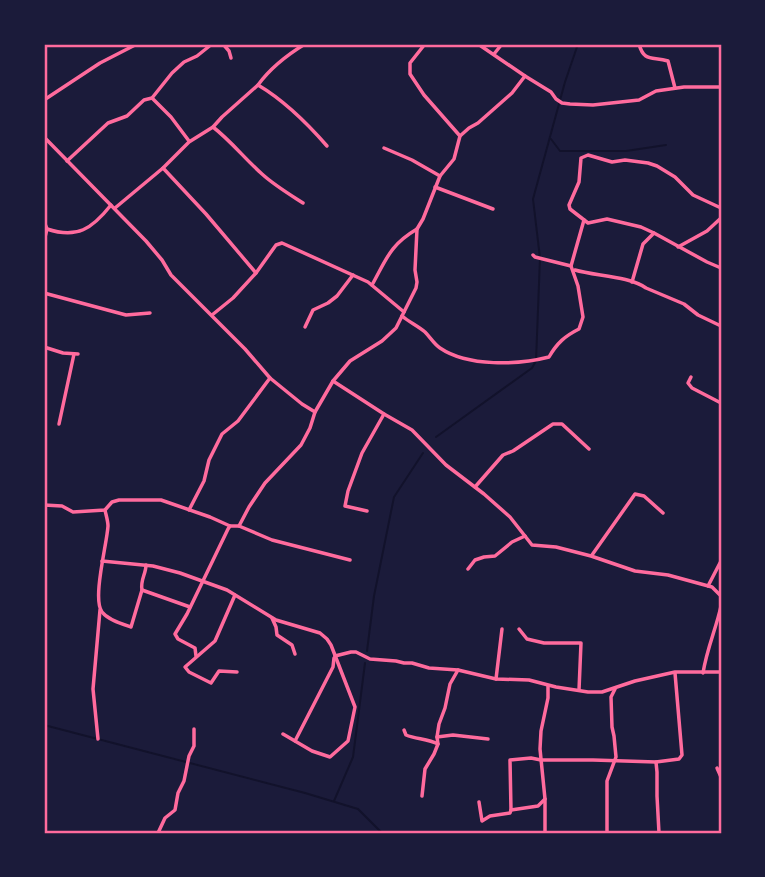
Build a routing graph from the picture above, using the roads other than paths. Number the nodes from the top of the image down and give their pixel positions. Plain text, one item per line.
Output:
1 (137, 44) edge
2 (212, 44) edge
3 (223, 44) edge
4 (305, 44) edge
5 (425, 44) edge
6 (478, 44) edge
7 (502, 44) edge
8 (639, 44) edge
9 (494, 54) junction
10 (231, 58) dead end
11 (525, 76) junction
12 (258, 85) junction
13 (721, 87) edge
14 (675, 88) junction
15 (152, 98) junction
16 (44, 100) edge
17 (214, 127) junction
18 (460, 136) junction
19 (44, 137) edge
20 (189, 142) junction
21 (327, 146) dead end
22 (384, 148) dead end
23 (67, 161) junction
24 (163, 168) junction
25 (440, 176) junction
26 (435, 187) junction
27 (303, 203) dead end
28 (113, 206) junction
29 (721, 208) edge
30 (493, 209) dead end
31 (721, 218) edge
32 (584, 220) junction
33 (44, 221) edge
34 (47, 229) junction
35 (417, 229) junction
36 (654, 233) junction
37 (44, 241) edge
38 (678, 247) junction
39 (533, 255) dead end
40 (573, 268) junction
41 (721, 268) edge
42 (256, 273) junction
43 (353, 275) junction
44 (632, 282) junction
45 (372, 285) junction
46 (44, 293) edge
47 (150, 313) dead end
48 (403, 314) junction
49 (212, 315) junction
50 (721, 326) edge
51 (305, 327) dead end
52 (44, 347) edge
53 (691, 377) dead end
54 (270, 378) junction
55 (333, 381) junction
56 (721, 403) edge
57 (315, 412) junction
58 (384, 414) junction
59 (59, 424) dead end
60 (589, 449) dead end
61 (475, 487) junction
62 (44, 505) edge
63 (105, 510) junction
64 (189, 510) junction
65 (367, 511) dead end
66 (663, 513) dead end
67 (230, 526) junction
68 (239, 526) junction
69 (525, 536) junction
70 (591, 556) junction
71 (350, 559) dead end
72 (102, 561) junction
73 (721, 561) edge
74 (146, 565) junction
75 (468, 569) dead end
76 (203, 581) junction
77 (708, 586) junction
78 (142, 590) junction
79 (235, 595) junction
80 (721, 596) edge
81 (721, 606) edge
82 (190, 607) junction
83 (100, 610) junction
84 (271, 617) junction
85 (502, 629) dead end
86 (519, 629) dead end
87 (295, 654) dead end
88 (197, 656) junction
89 (335, 656) junction
90 (458, 670) junction
91 (237, 672) dead end
92 (675, 672) junction
93 (721, 672) edge
94 (703, 673) junction
95 (496, 679) junction
96 (548, 685) junction
97 (579, 690) junction
98 (615, 690) junction
99 (194, 729) dead end
100 (404, 730) dead end
101 (283, 734) dead end
102 (437, 737) junction
103 (98, 739) dead end
104 (488, 739) dead end
105 (295, 741) junction
106 (438, 744) junction
107 (541, 760) junction
108 (613, 760) junction
109 (656, 762) junction
110 (717, 768) dead end
111 (721, 777) edge
112 (422, 796) dead end
113 (545, 799) junction
114 (478, 802) dead end
115 (512, 810) junction
116 (158, 833) edge
117 (545, 833) edge
118 (607, 833) edge
119 (659, 833) edge

1 - 16 street
2 - 15 street
3 - 10 street
4 - 12 street
5 - 18 street
6 - 9 street
7 - 9 street
8 - 14 street
9 - 11 street
11 - 14 street
11 - 18 street
12 - 17 street
12 - 21 street
13 - 14 street
15 - 20 street
15 - 23 street
17 - 20 street
17 - 27 street
18 - 25 street
19 - 23 street
20 - 24 street
22 - 25 street
23 - 28 street
24 - 28 street
24 - 42 street
25 - 26 street
26 - 30 street
26 - 35 street
28 - 34 street
28 - 49 street
29 - 32 street
31 - 38 street
32 - 36 street
32 - 40 street
33 - 34 street
34 - 37 street
35 - 45 street
35 - 48 street
36 - 38 street
36 - 44 street
38 - 41 street
39 - 40 street
40 - 44 street
40 - 48 street
42 - 43 street
42 - 49 street
43 - 45 street
43 - 51 street
44 - 50 street
45 - 48 street
46 - 47 street
48 - 55 street
49 - 54 street
52 - 59 street
53 - 56 street
54 - 57 street
54 - 64 street
55 - 57 street
55 - 58 street
57 - 68 street
58 - 61 street
58 - 65 street
60 - 61 street
61 - 69 street
62 - 63 street
63 - 64 street
63 - 72 street
64 - 67 street
66 - 70 street
67 - 68 street
67 - 76 street
68 - 71 street
69 - 70 street
69 - 75 street
70 - 77 street
72 - 74 street
72 - 83 street
73 - 77 street
74 - 76 street
74 - 78 street
76 - 79 street
76 - 82 street
77 - 80 street
78 - 82 street
78 - 83 street
79 - 84 street
79 - 88 street
81 - 94 street
82 - 88 street
83 - 103 street
84 - 87 street
84 - 89 street
85 - 95 street
86 - 97 street
88 - 91 street
89 - 90 street
89 - 105 street
89 - 105 street
90 - 95 street
90 - 102 street
92 - 94 street
92 - 98 street
92 - 109 street
93 - 94 street
95 - 96 street
96 - 97 street
96 - 107 street
97 - 98 street
98 - 108 street
99 - 116 street
100 - 106 street
101 - 105 street
102 - 104 street
102 - 106 street
106 - 112 street
107 - 108 street
107 - 113 street
107 - 115 street
108 - 109 street
108 - 118 street
109 - 119 street
110 - 111 street
113 - 115 street
113 - 117 street
114 - 115 street

